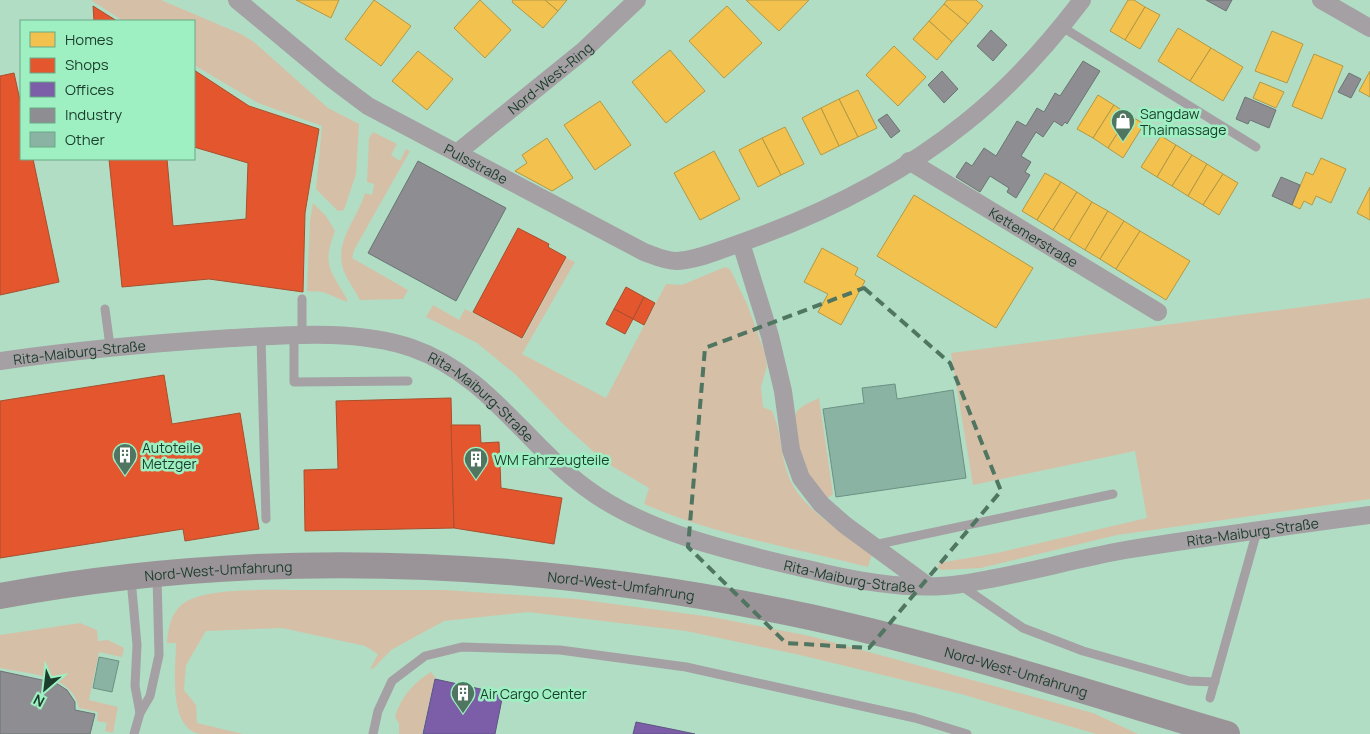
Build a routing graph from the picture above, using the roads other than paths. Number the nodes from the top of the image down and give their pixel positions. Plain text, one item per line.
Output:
1 (238, 0) edge
2 (637, 0) edge
3 (1082, 0) edge
4 (1320, 0) edge
5 (1062, 27) junction
6 (1370, 28) edge
7 (1256, 148) dead end
8 (458, 152) junction
9 (909, 161) junction
10 (741, 243) junction
11 (302, 299) dead end
12 (105, 309) dead end
13 (1158, 312) dead end
14 (298, 336) junction
15 (260, 337) junction
16 (110, 346) junction
17 (0, 361) edge
18 (408, 380) dead end
19 (1113, 494) dead end
20 (1370, 515) edge
21 (266, 519) dead end
22 (1257, 531) junction
23 (874, 545) junction
24 (157, 574) junction
25 (130, 576) junction
26 (960, 584) junction
27 (929, 586) junction
28 (0, 596) edge
29 (1215, 682) junction
30 (1210, 698) dead end
31 (140, 713) junction
32 (134, 734) edge
33 (372, 734) edge
34 (966, 734) edge
35 (1227, 734) edge

1 - 8 street, Pulsstraße
2 - 8 street, Nord-West-Ring
3 - 5 street
4 - 6 street
5 - 7 lane
5 - 9 street
8 - 10 street, Pulsstraße
9 - 10 street
9 - 13 street, Kettemerstraße
10 - 23 street, Rita-Maiburg-Straße
11 - 14 lane
12 - 16 lane
14 - 15 street, Rita-Maiburg-Straße
14 - 18 lane
14 - 27 street, Rita-Maiburg-Straße
15 - 16 street, Rita-Maiburg-Straße
15 - 21 lane
16 - 17 street, Rita-Maiburg-Straße
19 - 23 lane
20 - 22 street, Rita-Maiburg-Straße
22 - 26 street, Rita-Maiburg-Straße
22 - 29 lane
23 - 27 street, Rita-Maiburg-Straße
24 - 25 main road, Nord-West-Umfahrung
24 - 31 lane
24 - 35 main road, Nord-West-Umfahrung
25 - 28 main road, Nord-West-Umfahrung
25 - 31 lane
26 - 27 street, Rita-Maiburg-Straße
26 - 29 lane
29 - 30 lane
31 - 32 lane
33 - 34 lane

